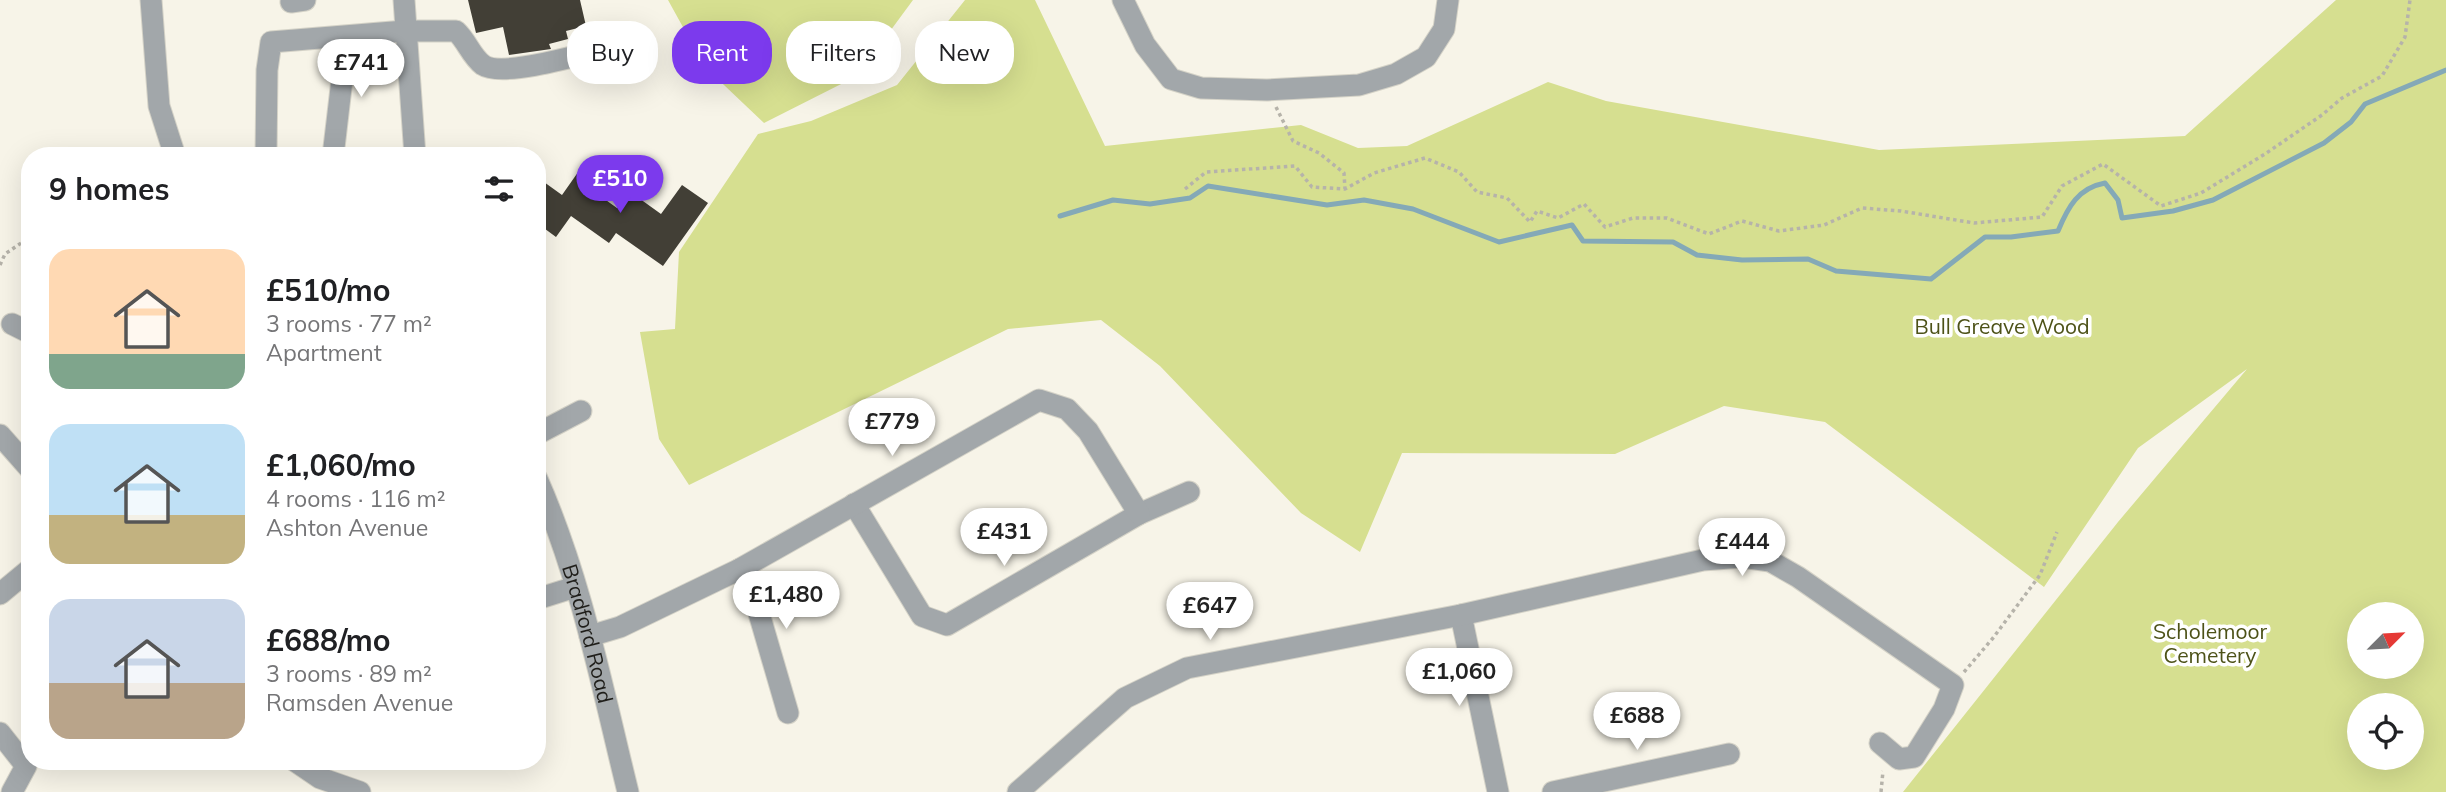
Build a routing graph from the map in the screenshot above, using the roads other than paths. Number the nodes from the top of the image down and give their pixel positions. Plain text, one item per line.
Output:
1 (151, 0) edge
2 (404, 0) edge
3 (1448, 0) edge
4 (1125, 1) edge
5 (405, 31) junction
6 (347, 37) junction
7 (567, 57) edge
8 (172, 147) edge
9 (266, 147) edge
10 (334, 147) edge
11 (414, 147) edge
12 (581, 411) dead end
13 (546, 429) edge
14 (0, 435) edge
15 (21, 459) edge
16 (1189, 492) dead end
17 (546, 498) edge
18 (854, 504) junction
19 (1139, 514) junction
20 (740, 569) junction
21 (21, 576) edge
22 (575, 587) junction
23 (0, 594) edge
24 (546, 596) edge
25 (1461, 615) junction
26 (590, 636) junction
27 (788, 713) dead end
28 (0, 733) edge
29 (1880, 743) dead end
30 (1729, 754) dead end
31 (21, 760) edge
32 (24, 770) edge
33 (303, 770) edge
34 (316, 785) edge
35 (12, 792) edge
36 (360, 792) edge
37 (628, 792) edge
38 (1018, 792) edge
39 (1499, 792) edge
40 (1553, 792) edge

1 - 8 street
2 - 5 street
3 - 4 street
5 - 6 street
5 - 7 street
5 - 11 street
6 - 9 street
6 - 10 street
12 - 13 street
14 - 15 street
16 - 19 street
17 - 22 street, Bradford Road
18 - 19 street
18 - 19 street
18 - 20 street
20 - 26 street
20 - 27 street
21 - 23 street
22 - 24 street
22 - 26 street, Bradford Road
25 - 29 street
25 - 38 street
25 - 39 street
26 - 37 street, Bradford Road
28 - 31 street
30 - 40 street
32 - 35 street
33 - 34 street
34 - 36 street

